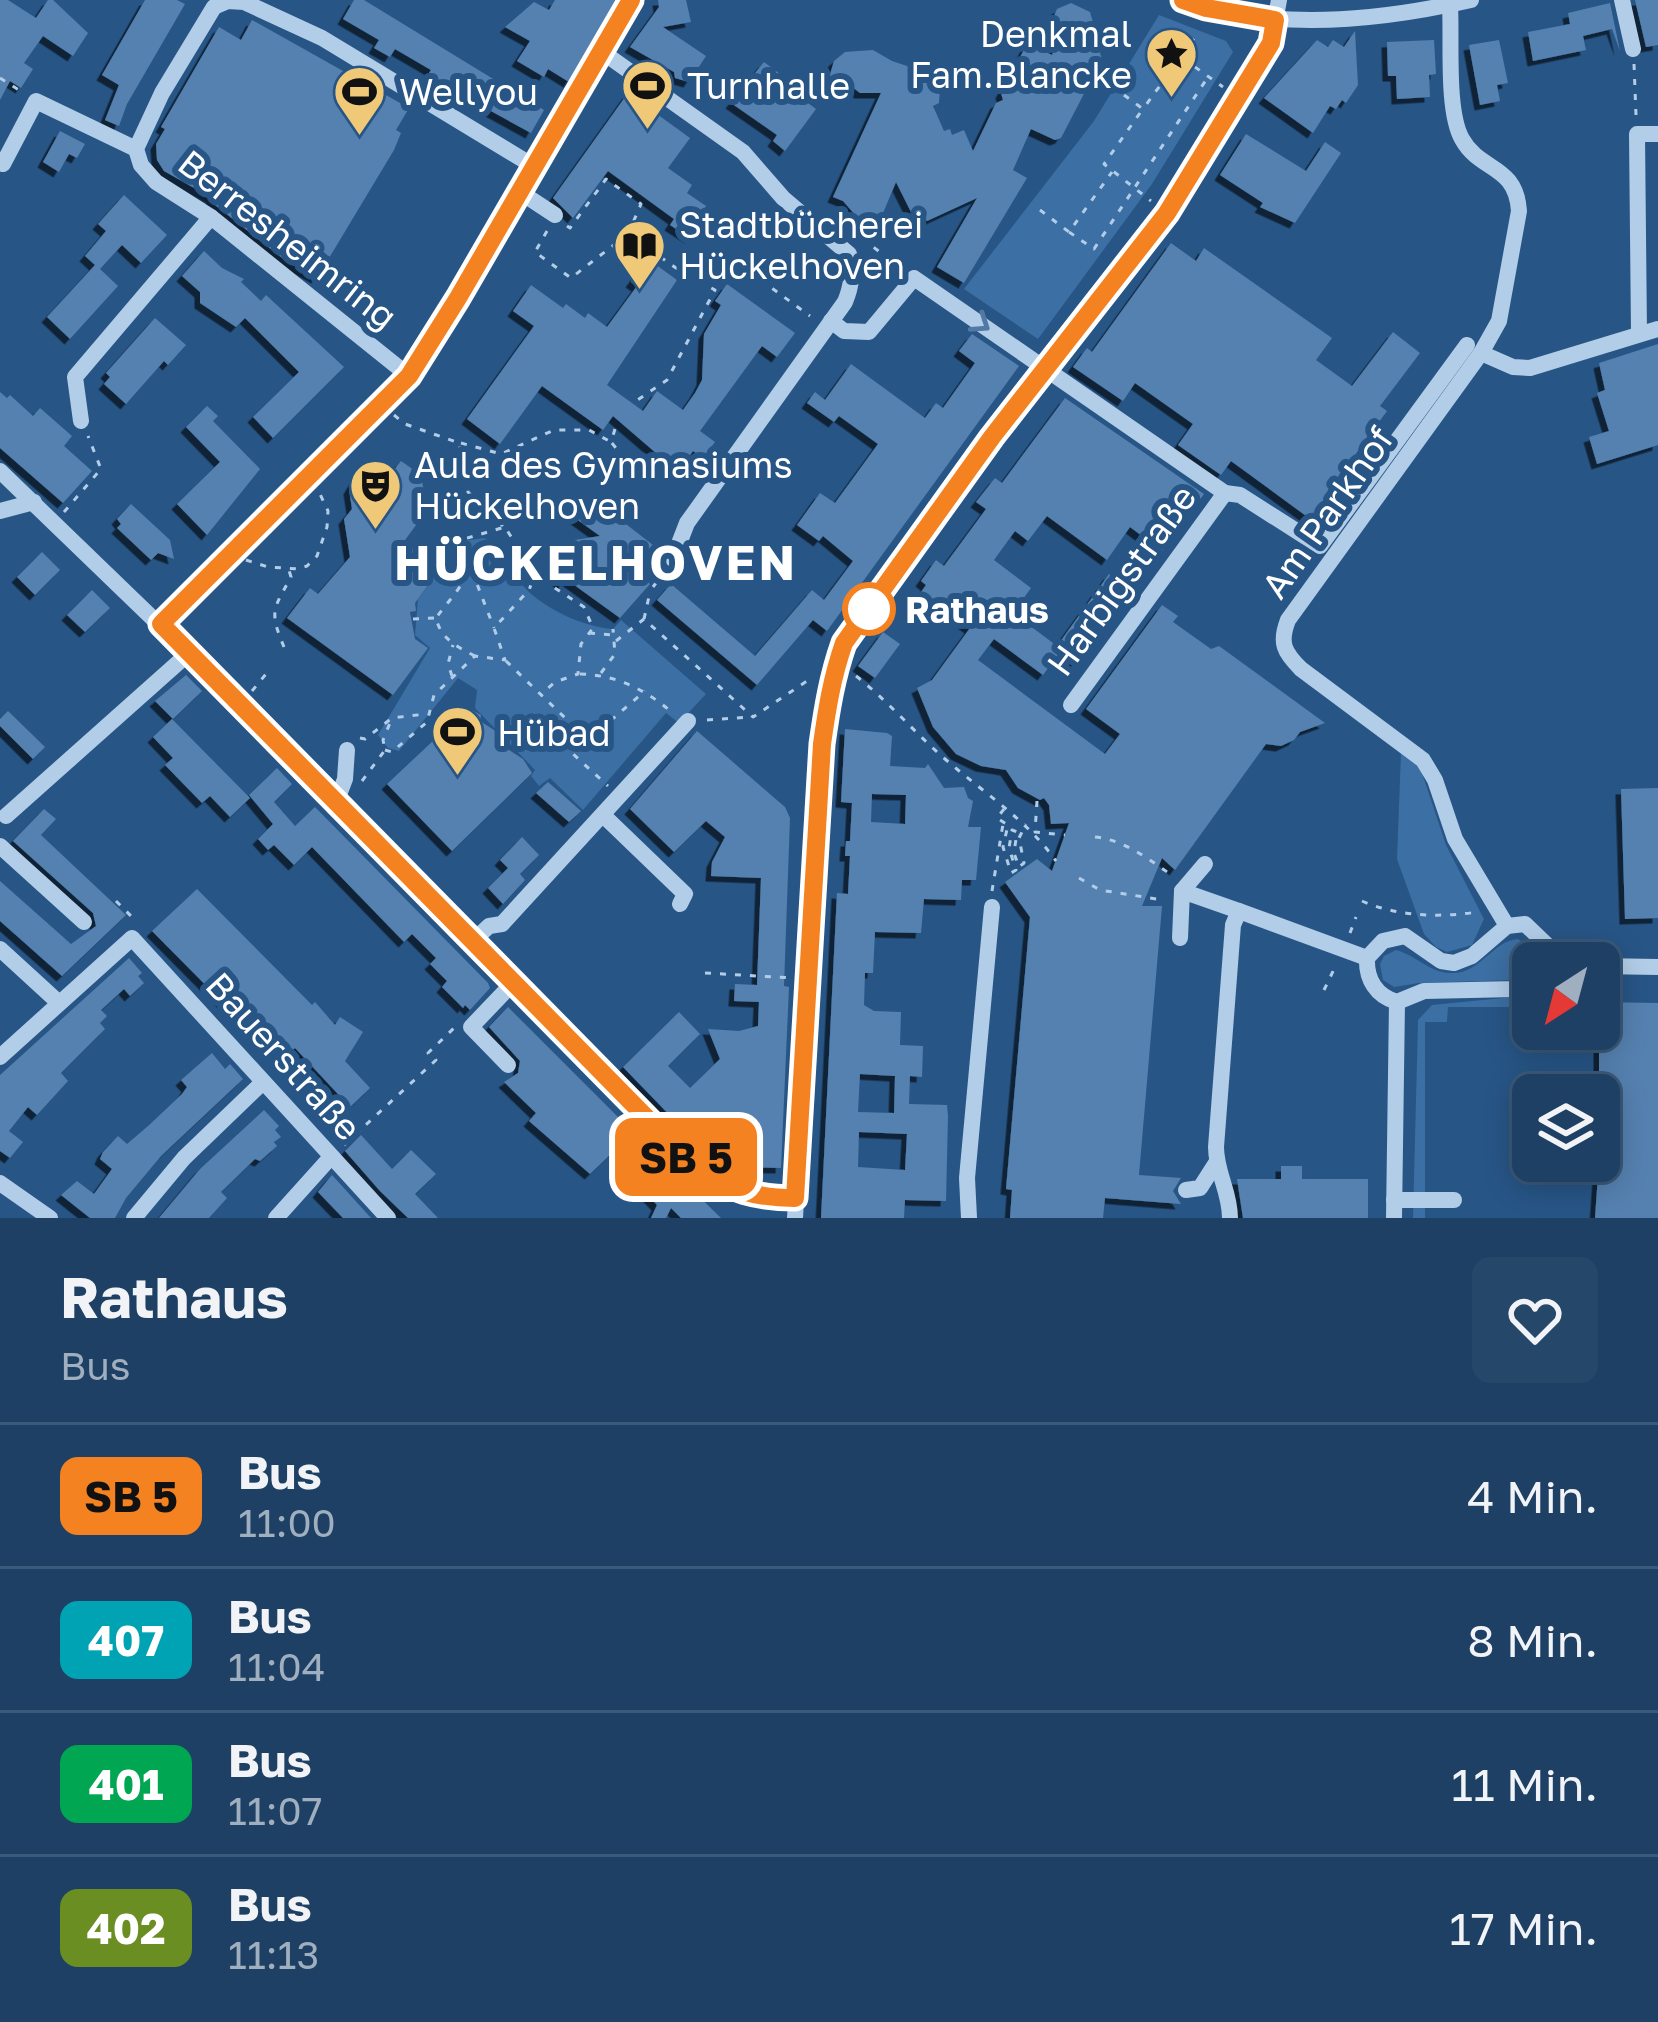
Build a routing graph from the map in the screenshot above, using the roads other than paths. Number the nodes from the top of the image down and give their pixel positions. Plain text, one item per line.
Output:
1 (632, 0) edge
2 (1183, 0) edge
3 (1280, 0) edge
4 (1471, 0) edge
5 (1622, 0) edge
6 (1450, 5) junction
7 (1398, 7) edge
8 (1275, 20) junction
9 (1633, 50) road end
10 (601, 51) junction
11 (1658, 134) edge
12 (136, 148) junction
13 (3, 164) dead end
14 (535, 166) junction
15 (520, 192) junction
16 (211, 217) junction
17 (550, 224) road end
18 (828, 325) junction
19 (1658, 329) edge
20 (1640, 334) junction
21 (1474, 349) junction
22 (1048, 369) junction
23 (409, 376) junction
24 (81, 421) road end
25 (0, 471) edge
26 (1225, 493) junction
27 (34, 502) junction
28 (0, 511) edge
29 (673, 559) dead end
30 (161, 624) junction
31 (189, 652) junction
32 (1071, 705) dead end
33 (687, 722) road end
34 (349, 744) road end
35 (340, 804) junction
36 (6, 816) dead end
37 (604, 816) junction
38 (0, 846) edge
39 (1205, 864) dead end
40 (1175, 889) junction
41 (680, 904) dead end
42 (992, 908) road end
43 (1239, 911) junction
44 (84, 922) dead end
45 (1507, 926) junction
46 (1180, 938) dead end
47 (473, 941) junction
48 (1545, 942) edge
49 (0, 949) edge
50 (1367, 958) junction
51 (1620, 962) edge
52 (1658, 967) edge
53 (513, 983) junction
54 (1512, 989) edge
55 (58, 1002) junction
56 (1397, 1002) junction
57 (0, 1057) edge
58 (508, 1065) dead end
59 (263, 1082) junction
60 (1216, 1155) junction
61 (330, 1157) junction
62 (0, 1183) edge
63 (1186, 1190) dead end
64 (795, 1198) junction
65 (1454, 1200) dead end
66 (1394, 1209) edge
67 (50, 1218) edge
68 (134, 1218) edge
69 (276, 1218) edge
70 (388, 1218) edge
71 (795, 1218) edge
72 (968, 1218) edge
73 (1230, 1218) edge

1 - 10 street
2 - 8 street
3 - 8 street
4 - 6 street
5 - 9 street
6 - 7 street
6 - 21 street, Am Parkhof
7 - 8 street
8 - 22 street
10 - 14 street
10 - 18 street
11 - 20 street
12 - 13 street, Berresheimring
12 - 14 street, Berresheimring
12 - 16 street, Berresheimring
14 - 15 street
15 - 17 street
15 - 23 street
16 - 23 street, Berresheimring
16 - 24 street
18 -> 22 street, Harbigstraße
18 - 29 street
19 - 20 street
20 - 21 street
21 - 26 street
21 - 45 street, Am Parkhof
22 - 26 street, Harbigstraße
22 - 64 street
23 - 30 street
25 - 27 street
26 - 32 street, Harbigstraße
27 - 28 street
27 - 30 street
30 - 31 street
31 - 35 street
31 - 36 street
33 - 37 street
34 - 35 street
35 - 47 street
37 - 41 street
37 - 47 street
38 - 44 street
39 - 40 street
40 - 43 street
40 - 46 street
42 - 72 street
43 - 50 street
43 - 60 street
45 - 48 street
45 - 50 street
47 - 53 street
49 - 55 street
50 - 56 street
51 - 52 street
53 - 58 street
53 - 64 street
54 - 56 street
55 - 57 street
55 - 59 street, Bauerstraße
56 - 66 street
59 - 61 street, Bauerstraße
59 - 68 street
60 - 63 street
60 - 73 street
61 - 69 street
61 - 70 street, Bauerstraße
62 - 67 street
64 - 71 street
65 - 66 street

